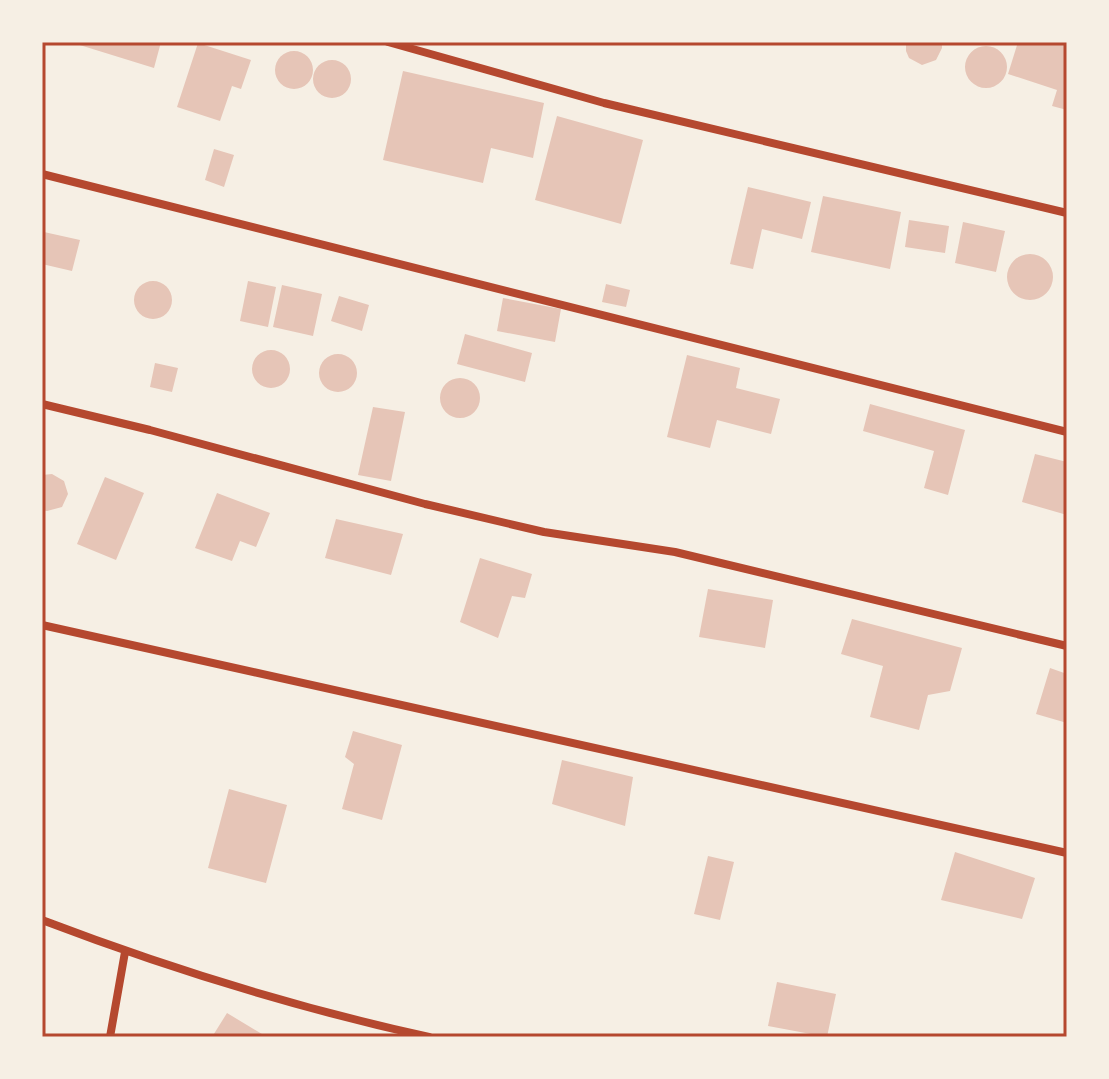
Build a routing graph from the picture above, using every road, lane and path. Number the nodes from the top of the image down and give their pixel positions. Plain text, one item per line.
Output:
1 (388, 42) edge
2 (42, 174) edge
3 (1067, 213) edge
4 (42, 404) edge
5 (1067, 432) edge
6 (42, 625) edge
7 (1067, 646) edge
8 (1067, 853) edge
9 (42, 920) edge
10 (125, 952) junction
11 (110, 1037) edge
12 (429, 1037) edge

1 - 3 street
2 - 5 street
4 - 7 street
6 - 8 street
9 - 10 street
10 - 11 street
10 - 12 street

